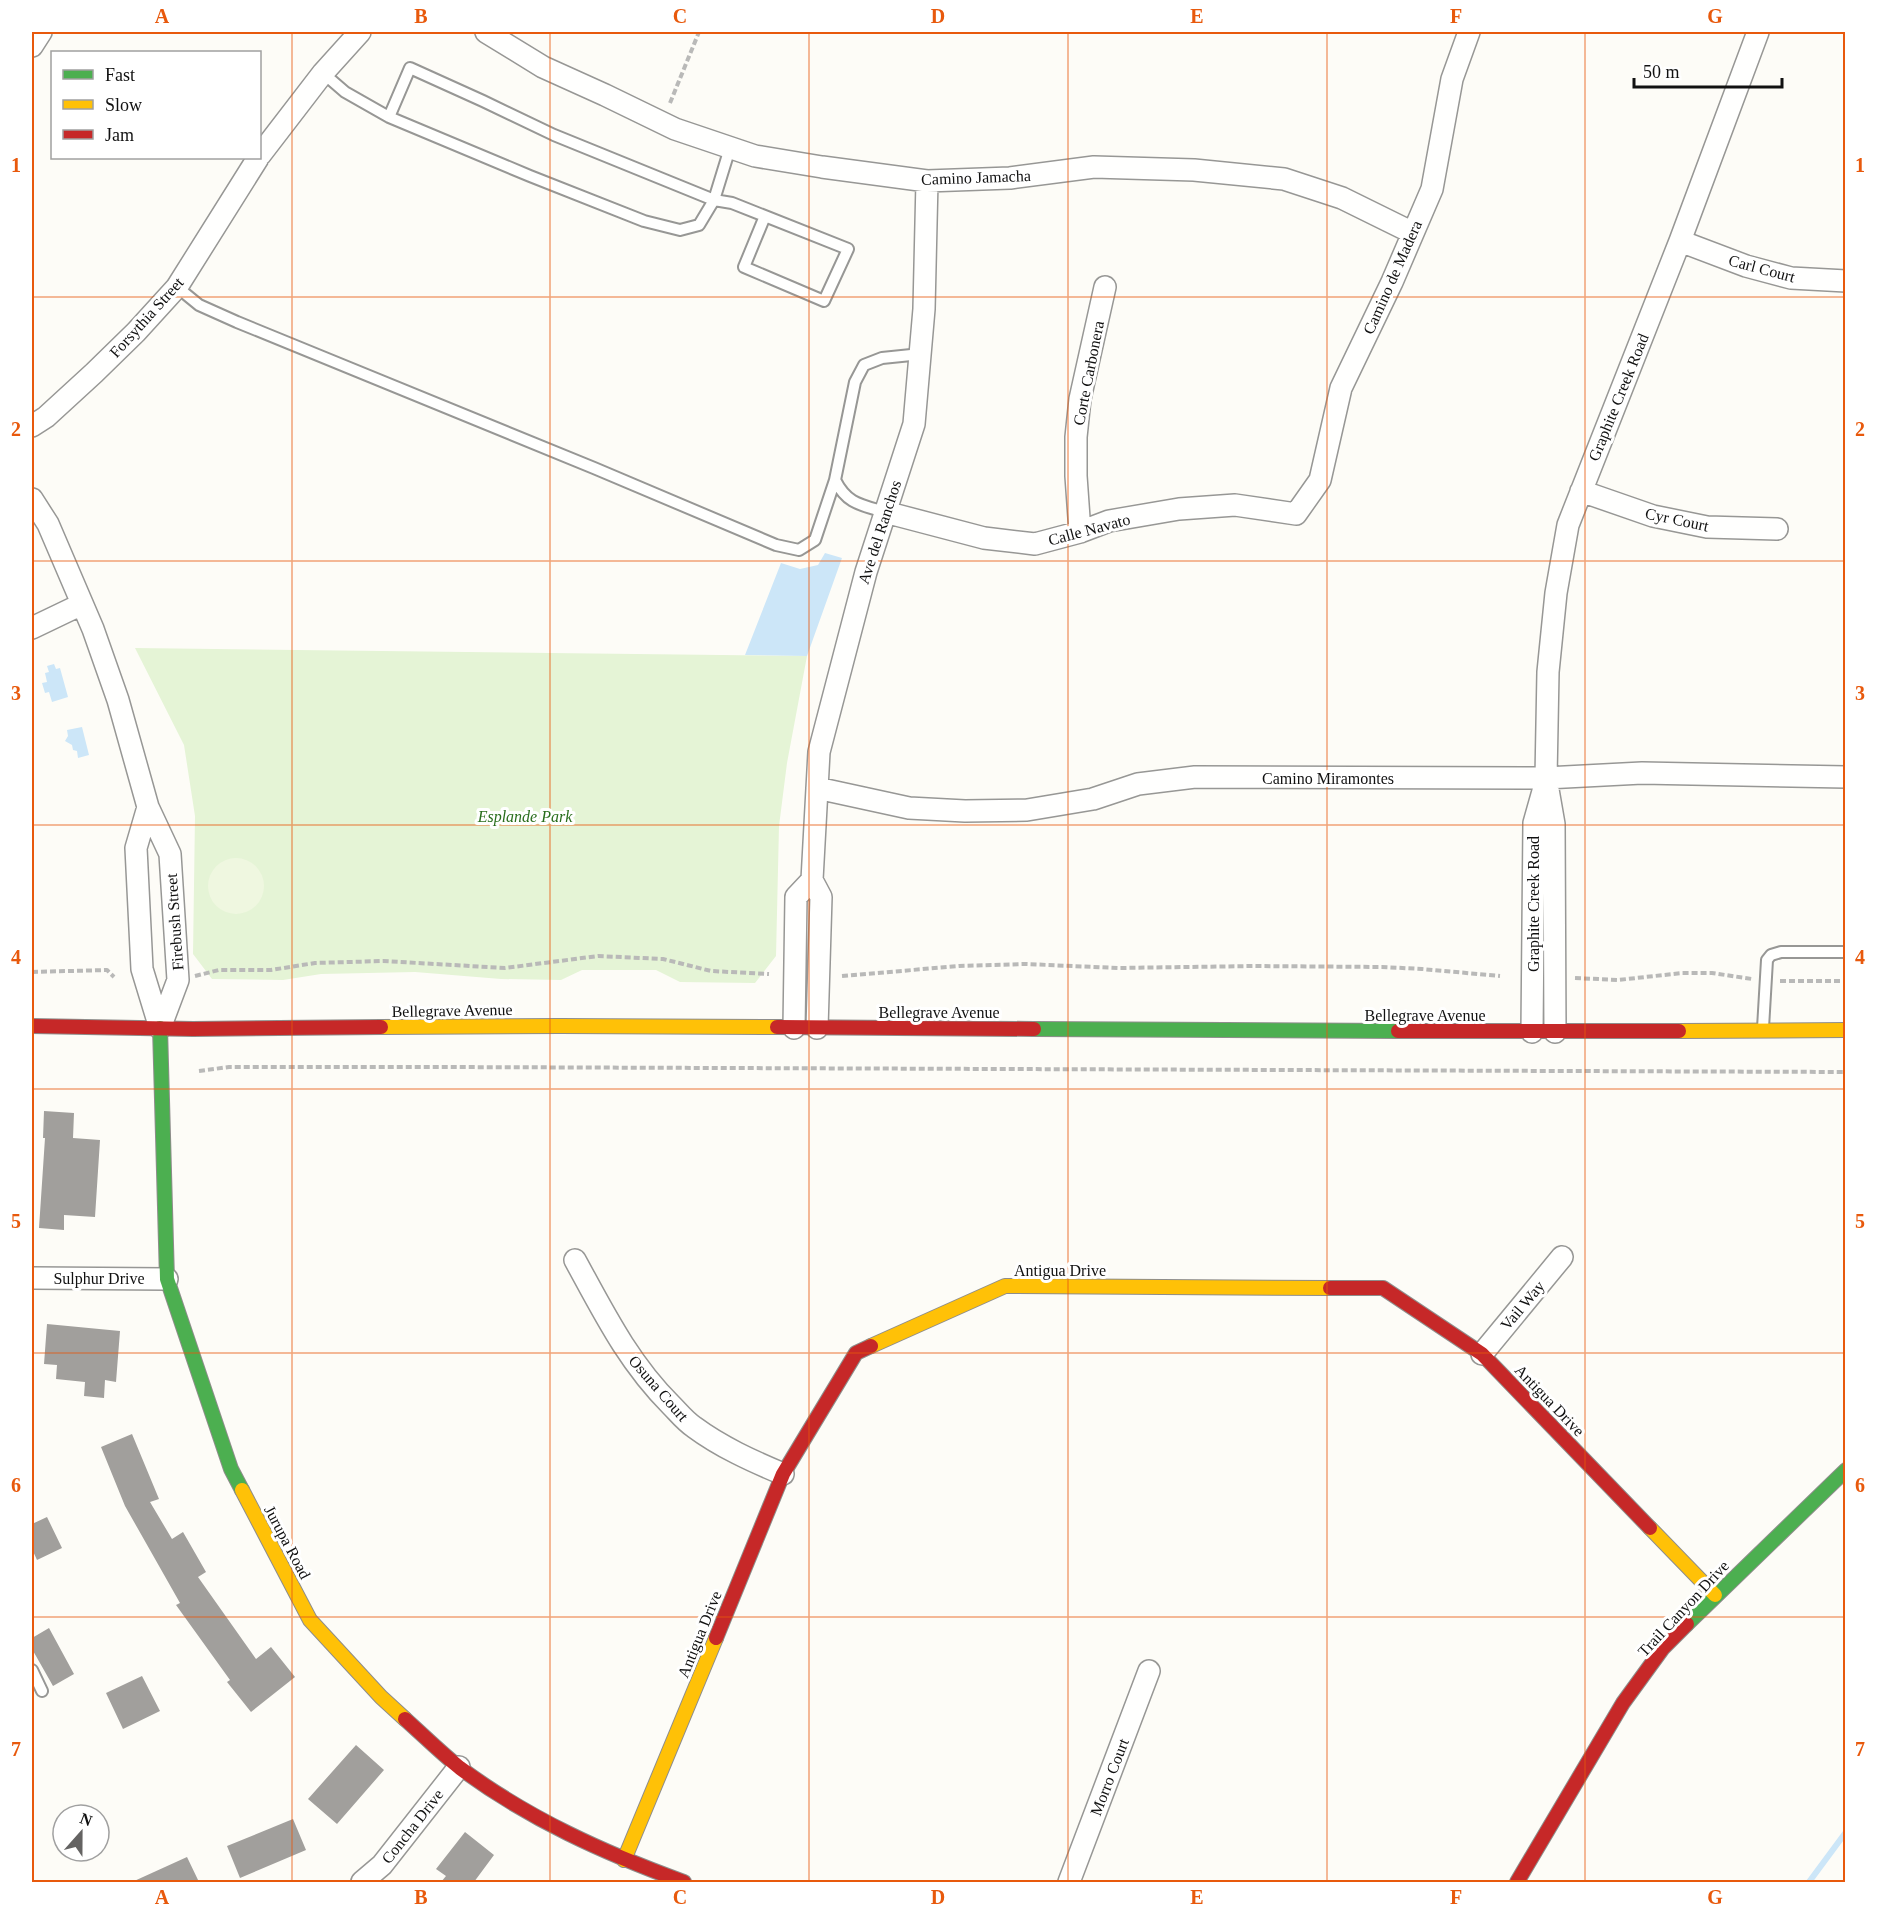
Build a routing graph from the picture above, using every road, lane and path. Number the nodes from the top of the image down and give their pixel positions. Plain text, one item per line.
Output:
1 (41, 32) edge
2 (360, 32) edge
3 (486, 32) edge
4 (699, 32) edge
5 (1469, 32) edge
6 (1758, 32) edge
7 (32, 46) edge
8 (323, 73) junction
9 (670, 103) dead end
10 (389, 117) junction
11 (730, 148) junction
12 (261, 153) edge
13 (257, 159) edge
14 (927, 181) junction
15 (714, 200) junction
16 (765, 216) junction
17 (1413, 233) junction
18 (1680, 242) junction
19 (1845, 281) edge
20 (177, 287) junction
21 (1105, 287) dead end
22 (921, 354) junction
23 (32, 426) edge
24 (835, 480) junction
25 (1581, 491) junction
26 (32, 499) edge
27 (885, 512) junction
28 (1296, 514) joint
29 (1777, 529) dead end
30 (1080, 532) junction
31 (82, 604) junction
32 (32, 628) edge
33 (1845, 777) edge
34 (1546, 778) junction
35 (817, 788) junction
36 (148, 807) junction
37 (812, 880) junction
38 (1845, 952) edge
39 (32, 972) edge
40 (769, 974) dead end
41 (193, 976) dead end
42 (842, 976) dead end
43 (1500, 976) dead end
44 (114, 977) dead end
45 (1575, 978) dead end
46 (1766, 981) junction
47 (1845, 981) edge
48 (32, 1026) edge
49 (160, 1028) junction
50 (794, 1028) junction
51 (817, 1028) junction
52 (1763, 1030) junction
53 (1845, 1030) edge
54 (1532, 1032) junction
55 (1555, 1032) junction
56 (199, 1071) dead end
57 (1845, 1072) edge
58 (1562, 1257) dead end
59 (575, 1260) dead end
60 (32, 1278) edge
61 (167, 1279) junction
62 (1482, 1354) junction
63 (1845, 1470) edge
64 (783, 1474) junction
65 (1715, 1595) junction
66 (32, 1670) edge
67 (1149, 1671) dead end
68 (42, 1691) dead end
69 (459, 1767) junction
70 (624, 1860) junction
71 (362, 1882) edge
72 (684, 1882) edge
73 (1069, 1882) edge
74 (1516, 1882) edge

1 - 7 street
2 - 8 street, Forsythia Street
3 - 11 street, Camino Jamacha
4 - 9 path
5 - 17 street, Camino de Madera
6 - 18 street, Graphite Creek Road
8 - 10 lane
8 - 12 street, Forsythia Street
10 - 15 lane
10 - 15 lane
11 - 14 street, Camino Jamacha
11 - 15 lane
13 - 20 street, Forsythia Street
14 - 17 street, Camino Jamacha
14 - 22 street, Ave del Ranchos
15 - 16 lane
16 - 16 lane
17 - 28 street, Camino de Madera
18 - 19 street, Carl Court
18 - 25 street, Graphite Creek Road
20 - 23 street, Forsythia Street
20 - 24 lane
21 - 30 street, Corte Carbonera
22 - 24 lane
22 - 27 street, Ave del Ranchos
24 - 27 lane
25 - 29 street, Cyr Court
25 - 34 street, Graphite Creek Road
26 - 31 street, Firebush Street
27 - 30 street, Calle Navato
27 - 35 street, Ave del Ranchos
28 - 30 street, Calle Navato
31 - 32 street
31 - 36 street, Firebush Street
33 - 34 street, Camino Miramontes
34 - 35 street, Camino Miramontes
34 - 54 street, Graphite Creek Road
34 - 55 street, Graphite Creek Road
35 - 37 street, Ave del Ranchos
36 - 49 street, Firebush Street
36 - 49 street, Firebush Street
37 - 50 street
37 - 51 street, Ave del Ranchos
38 - 46 lane
39 - 44 path
40 - 41 path
42 - 43 path
45 - 46 path
46 - 47 path
46 - 52 lane
48 - 49 street, Bellegrave Avenue
49 - 50 street, Bellegrave Avenue
49 - 61 street, Jurupa Road
50 - 51 street, Bellegrave Avenue
51 - 54 street, Bellegrave Avenue
52 - 53 street, Bellegrave Avenue
52 - 55 street, Bellegrave Avenue
54 - 55 street, Bellegrave Avenue
56 - 57 path
58 - 62 street, Vail Way
59 - 64 street, Osuna Court
60 - 61 street, Sulphur Drive
61 - 69 street, Jurupa Road
62 - 64 street, Antigua Drive
62 - 65 street, Antigua Drive
63 - 65 street, Trail Canyon Drive
64 - 70 street, Antigua Drive
65 - 74 street, Trail Canyon Drive
66 - 68 lane
67 - 73 street, Morro Court
69 - 70 street, Jurupa Road
69 - 71 street, Concha Drive
70 - 72 street, Jurupa Road

